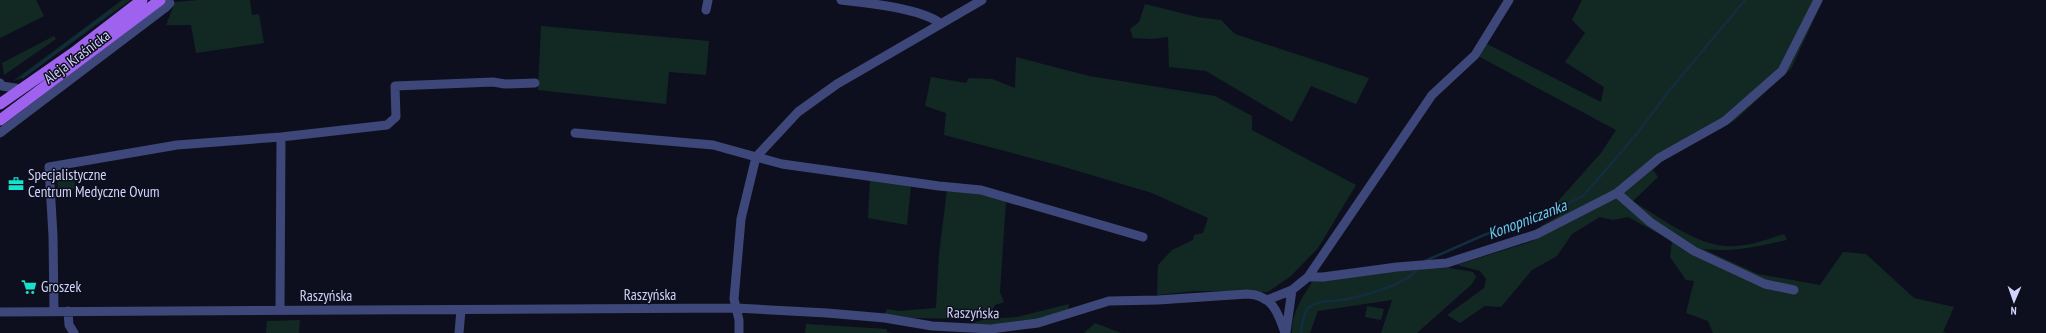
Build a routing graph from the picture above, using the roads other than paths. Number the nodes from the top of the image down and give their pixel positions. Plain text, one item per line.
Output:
1 (142, 0) edge
2 (708, 0) edge
3 (841, 0) edge
4 (982, 0) edge
5 (1509, 0) edge
6 (1818, 0) edge
7 (166, 1) edge
8 (706, 10) dead end
9 (940, 23) junction
10 (535, 83) dead end
11 (1, 85) edge
12 (21, 89) junction
13 (0, 104) edge
14 (0, 120) edge
15 (575, 133) dead end
16 (0, 134) edge
17 (281, 137) junction
18 (756, 157) junction
19 (1617, 193) junction
20 (1143, 237) dead end
21 (1308, 277) junction
22 (1292, 290) junction
23 (1794, 290) dead end
24 (1267, 300) junction
25 (736, 308) junction
26 (280, 310) junction
27 (461, 310) junction
28 (54, 311) junction
29 (68, 311) junction
30 (0, 312) edge
31 (933, 329) edge
32 (74, 333) edge
33 (459, 333) edge
34 (739, 333) edge
35 (1285, 333) edge

1 - 12 main road, Aleja Kraśnicka
2 - 8 street
3 - 9 street
4 - 9 street
5 - 21 street
6 - 19 street
7 - 14 main road, Aleja Kraśnicka
7 - 16 street, Aleja Kraśnicka
9 - 18 street
10 - 17 street
11 - 12 street
11 - 13 street
12 - 13 main road, Aleja Kraśnicka
15 - 18 street
17 - 26 street
17 - 28 street
18 - 20 street
18 - 25 street
19 - 21 street
19 - 23 street
21 - 22 street
22 - 24 street
22 - 35 street
24 - 31 street, Raszyńska
24 - 35 street
25 - 27 street, Raszyńska
25 - 31 street, Raszyńska
25 - 34 street
26 - 27 street, Raszyńska
26 - 29 street, Raszyńska
27 - 33 street
28 - 29 street, Raszyńska
28 - 30 street, Raszyńska
29 - 32 street

